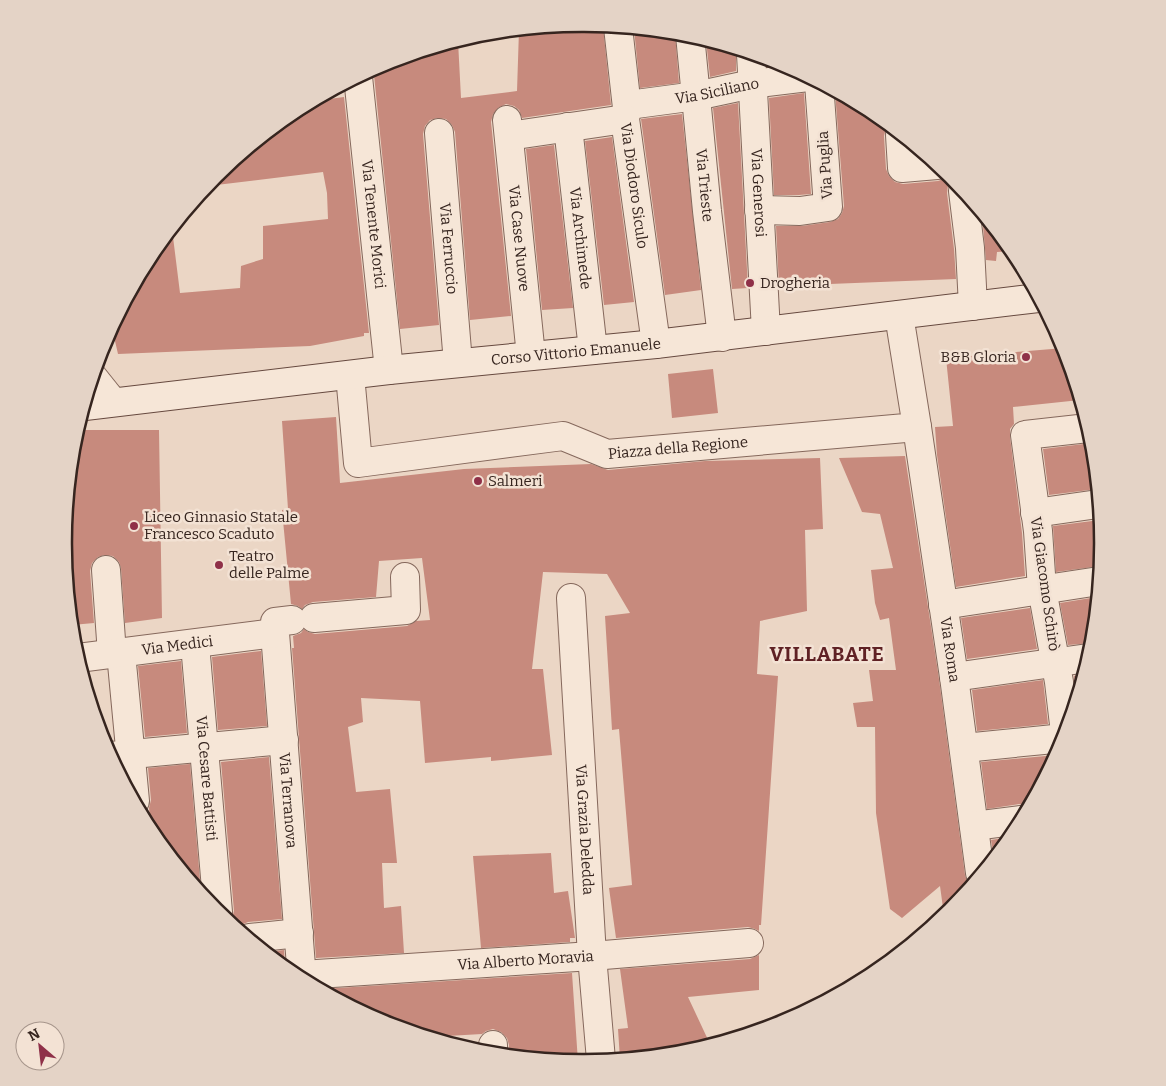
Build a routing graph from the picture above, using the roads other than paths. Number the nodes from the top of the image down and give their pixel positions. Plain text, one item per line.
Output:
1 (619, 34) edge
2 (691, 44) edge
3 (750, 61) edge
4 (795, 79) edge
5 (752, 84) junction
6 (353, 87) edge
7 (820, 91) edge
8 (696, 96) junction
9 (626, 113) junction
10 (508, 128) joint
11 (568, 128) junction
12 (439, 133) dead end
13 (900, 143) edge
14 (928, 167) edge
15 (965, 203) edge
16 (758, 210) junction
17 (1031, 299) edge
18 (973, 306) junction
19 (899, 315) junction
20 (766, 331) junction
21 (722, 336) junction
22 (656, 344) junction
23 (593, 350) junction
24 (532, 356) junction
25 (458, 363) junction
26 (390, 370) junction
27 (350, 375) junction
28 (98, 384) edge
29 (113, 402) junction
30 (92, 405) edge
31 (917, 427) junction
32 (1080, 429) edge
33 (1092, 505) edge
34 (1035, 513) junction
35 (106, 570) dead end
36 (404, 577) dead end
37 (1091, 582) edge
38 (1042, 589) junction
39 (571, 598) dead end
40 (943, 605) junction
41 (289, 623) junction
42 (196, 644) junction
43 (117, 654) junction
44 (86, 657) edge
45 (1080, 659) edge
46 (1056, 663) junction
47 (954, 677) junction
48 (1063, 716) edge
49 (1055, 739) edge
50 (284, 740) junction
51 (203, 747) junction
52 (964, 748) junction
53 (121, 755) edge
54 (126, 770) edge
55 (1011, 821) edge
56 (974, 826) junction
57 (979, 865) edge
58 (217, 899) edge
59 (298, 933) junction
60 (259, 937) edge
61 (749, 943) dead end
62 (592, 956) junction
63 (301, 968) edge
64 (314, 976) edge
65 (600, 1053) edge

1 - 9 street, Via Diodoro Siculo
2 - 8 street, Via Trieste
3 - 5 street, Via Generosi
4 - 5 street, Via Siciliano
5 - 8 street, Via Siciliano
5 - 16 street, Via Generosi
6 - 26 street, Via Tenente Morici
7 - 16 street, Via Puglia
8 - 9 street, Via Siciliano
8 - 21 street, Via Trieste
9 - 11 street, Via Siciliano
9 - 22 street, Via Diodoro Siculo
10 - 11 street, Via Siciliano
10 - 24 street, Via Case Nuove
11 - 23 street, Via Archimede
12 - 25 street, Via Ferruccio
13 - 14 street
15 - 18 street
16 - 20 street, Via Generosi
17 - 18 street, Corso Vittorio Emanuele
18 - 19 street, Corso Vittorio Emanuele
19 - 20 street, Corso Vittorio Emanuele
19 - 31 street
20 - 21 street, Corso Vittorio Emanuele
21 - 22 street, Corso Vittorio Emanuele
22 - 23 street, Corso Vittorio Emanuele
23 - 24 street, Corso Vittorio Emanuele
24 - 25 street, Corso Vittorio Emanuele
25 - 26 street, Corso Vittorio Emanuele
26 - 27 street, Corso Vittorio Emanuele
27 - 29 street, Corso Vittorio Emanuele
27 - 31 street, Piazza della Regione
28 - 29 street
29 - 30 street, Corso Vittorio Emanuele
31 - 40 street, Via Roma
32 - 34 street, Via Giacomo Schirò
33 - 34 street
34 - 38 street, Via Giacomo Schirò
35 - 43 street
36 - 41 street, Via Medici
37 - 38 street
38 - 40 street
38 - 46 street, Via Giacomo Schirò
39 - 62 street, Via Grazia Deledda
40 - 47 street, Via Roma
41 - 42 street, Via Medici
41 - 50 street, Via Terranova
42 - 43 street, Via Medici
42 - 51 street, Via Cesare Battisti
43 - 44 street, Via Medici
43 - 53 street
45 - 46 street
46 - 47 street
46 - 48 street, Via Giacomo Schirò
47 - 52 street, Via Roma
49 - 52 street
50 - 51 street
50 - 59 street, Via Terranova
51 - 53 street
51 - 58 street, Via Cesare Battisti
52 - 56 street, Via Roma
53 - 54 street
55 - 56 street
56 - 57 street, Via Roma
59 - 60 street
59 - 63 street, Via Terranova
61 - 62 street, Via Alberto Moravia
62 - 64 street, Via Alberto Moravia
62 - 65 street, Via Grazia Deledda

